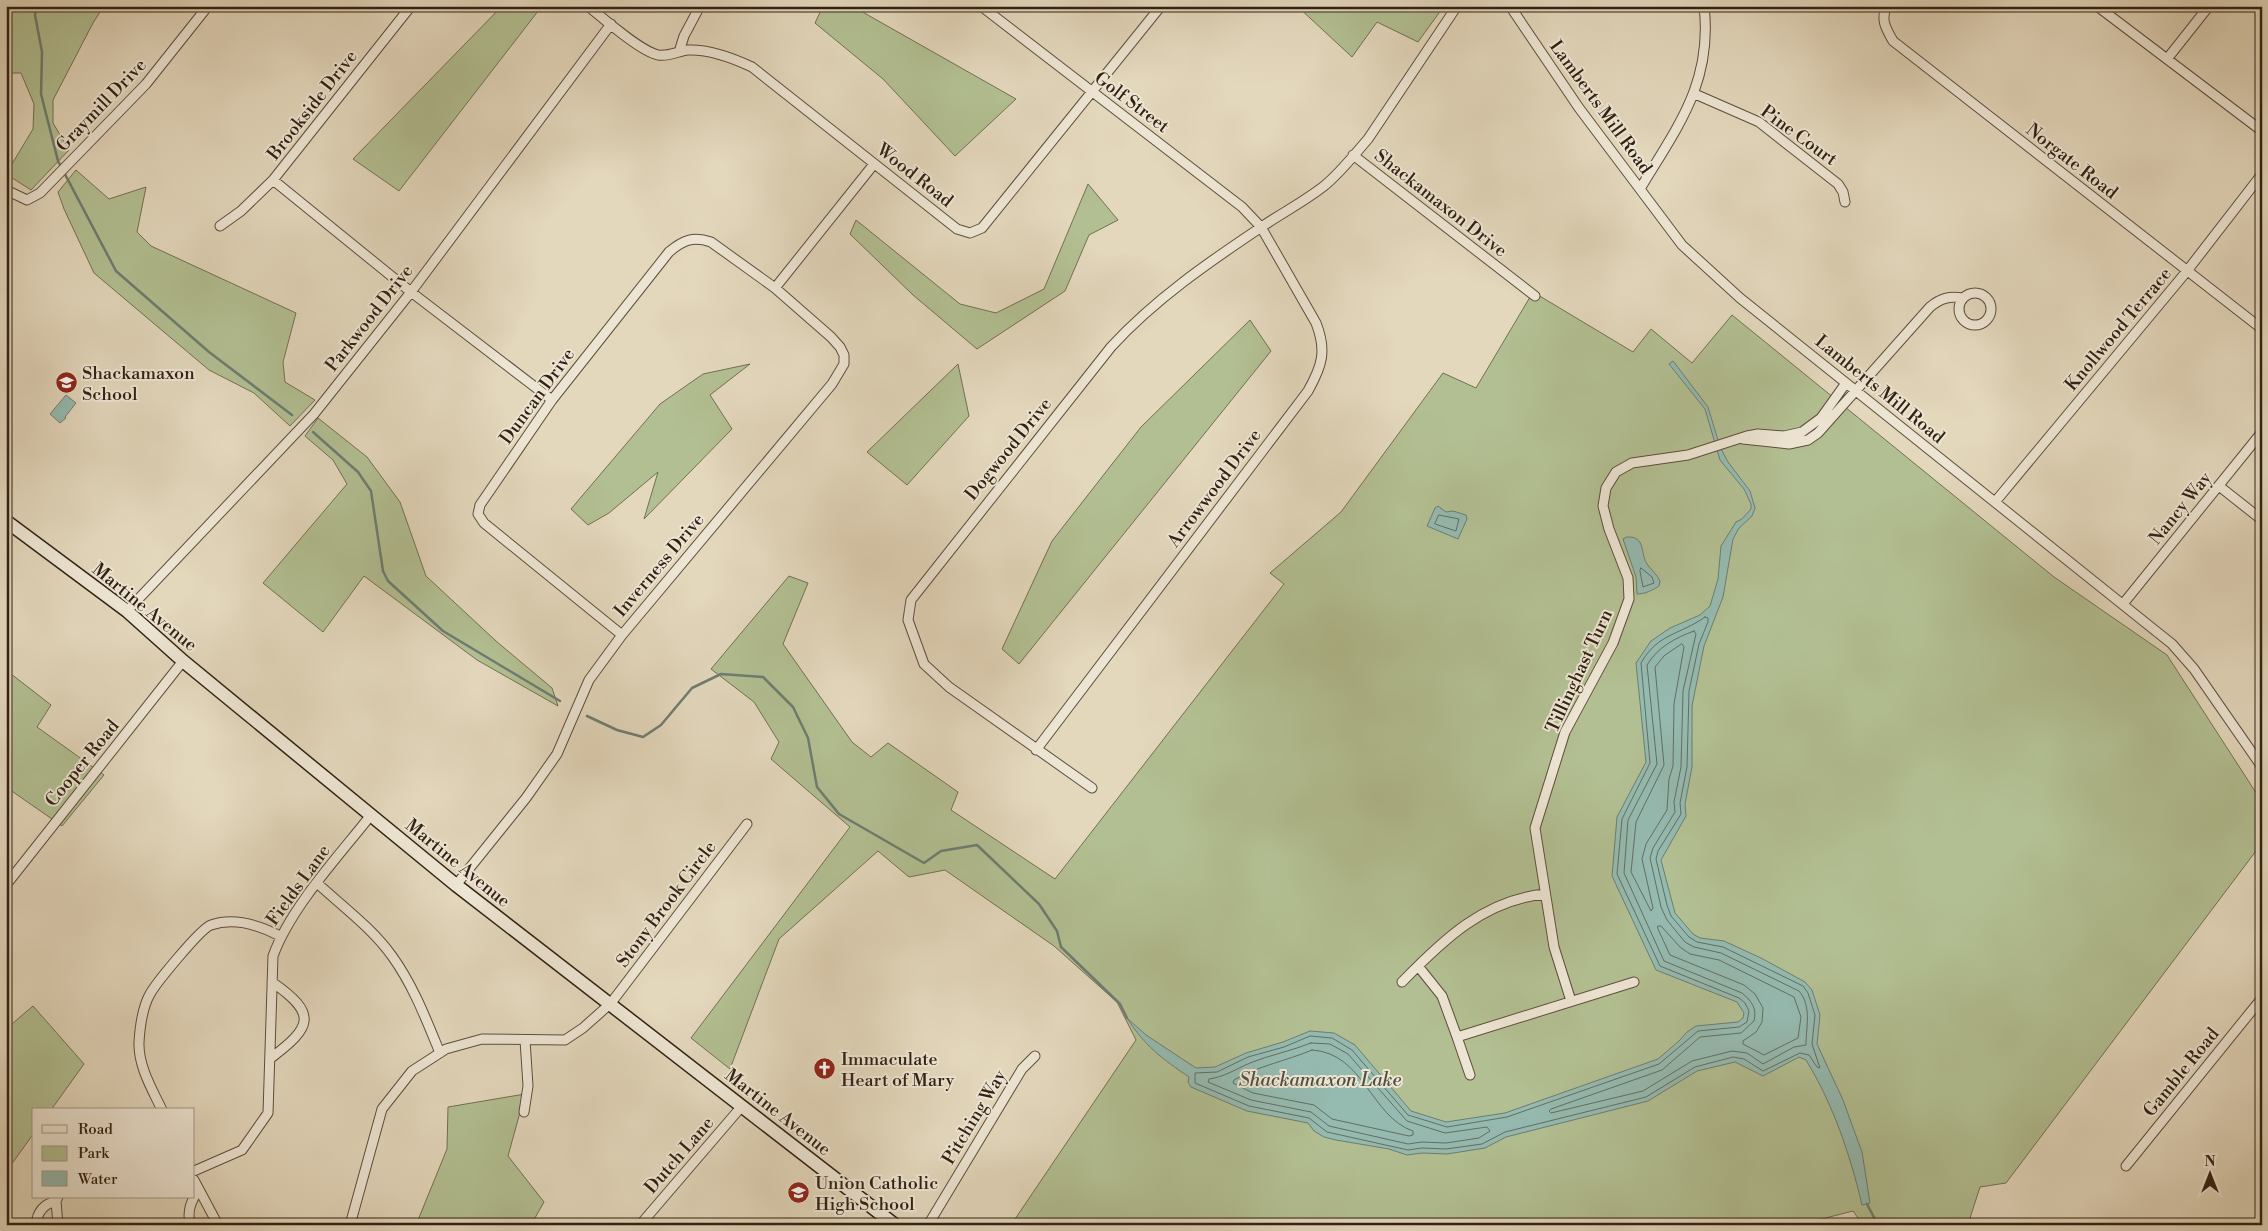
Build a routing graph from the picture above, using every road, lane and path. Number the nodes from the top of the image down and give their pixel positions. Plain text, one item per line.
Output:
1 (208, 6) edge
2 (411, 6) edge
3 (588, 6) edge
4 (700, 6) edge
5 (981, 6) edge
6 (1161, 6) edge
7 (1457, 6) edge
8 (1510, 6) edge
9 (1704, 6) edge
10 (1887, 6) edge
11 (2097, 6) edge
12 (2209, 6) edge
13 (611, 24) junction
14 (679, 52) junction
15 (2167, 59) junction
16 (1092, 93) junction
17 (1695, 94) junction
18 (2262, 131) edge
19 (1354, 155) junction
20 (874, 164) junction
21 (2262, 174) edge
22 (273, 180) junction
23 (6, 190) edge
24 (1640, 190) junction
25 (1845, 202) dead end
26 (220, 226) dead end
27 (1261, 227) junction
28 (2187, 271) junction
29 (775, 288) junction
30 (411, 292) junction
31 (1534, 296) dead end
32 (1963, 298) dead end
33 (2262, 329) edge
34 (1846, 383) junction
35 (1855, 390) junction
36 (552, 400) junction
37 (2262, 432) edge
38 (1738, 438) junction
39 (2219, 486) junction
40 (1995, 502) junction
41 (2262, 520) edge
42 (6, 521) edge
43 (2123, 604) junction
44 (127, 611) junction
45 (622, 635) junction
46 (183, 661) junction
47 (1036, 750) junction
48 (2262, 767) edge
49 (1092, 788) dead end
50 (371, 815) junction
51 (747, 824) dead end
52 (317, 883) junction
53 (6, 884) edge
54 (456, 885) junction
55 (1546, 894) junction
56 (280, 936) junction
57 (1418, 966) junction
58 (272, 982) junction
59 (1402, 982) dead end
60 (1634, 982) dead end
61 (2262, 998) edge
62 (1571, 1002) junction
63 (610, 1004) junction
64 (1457, 1037) junction
65 (525, 1040) junction
66 (440, 1053) junction
67 (1036, 1056) dead end
68 (271, 1058) junction
69 (1470, 1075) dead end
70 (742, 1106) junction
71 (161, 1108) edge
72 (524, 1112) dead end
73 (2126, 1166) dead end
74 (195, 1171) edge
75 (195, 1182) edge
76 (198, 1190) junction
77 (195, 1195) edge
78 (193, 1198) edge
79 (57, 1199) edge
80 (36, 1225) edge
81 (58, 1225) edge
82 (190, 1225) edge
83 (218, 1225) edge
84 (350, 1225) edge
85 (640, 1225) edge
86 (895, 1225) edge
87 (928, 1225) edge

1 - 23 street, Graymill Drive
2 - 22 street, Brookside Drive
3 - 13 street, Wood Road
4 - 14 street
5 - 16 street, Golf Street
6 - 16 street, Wood Road
7 - 19 street, Shackamaxon Drive
8 - 24 street, Lamberts Mill Road
9 - 17 street
10 - 28 street, Norgate Road
11 - 15 street
12 - 15 street
13 - 14 street, Wood Road
13 - 30 street, Parkwood Drive
14 - 20 street, Wood Road
15 - 18 street
16 - 20 street, Wood Road
16 - 27 street, Golf Street
17 - 24 street
17 - 25 street, Pine Court
19 - 27 street, Dogwood Drive
19 - 31 street, Shackamaxon Drive
20 - 29 street
21 - 28 street, Knollwood Terrace
22 - 26 street
22 - 30 street, Brookside Drive
24 - 34 street, Lamberts Mill Road
27 - 47 street, Arrowwood Drive
27 - 47 street, Dogwood Drive
28 - 33 street, Norgate Road
28 - 40 street, Knollwood Terrace
29 - 36 street, Duncan Drive
29 - 45 street, Inverness Drive
30 - 36 street, Brookside Drive
30 - 44 street, Parkwood Drive
32 - 35 street, Tillinghast Turn
34 - 35 street, Lamberts Mill Road
34 - 38 street, Tillinghast Turn
35 - 38 street, Tillinghast Turn
35 - 40 street, Lamberts Mill Road
36 - 45 street, Duncan Drive
37 - 39 street, Nancy Way
38 - 55 street, Tillinghast Turn
39 - 41 street
39 - 43 street, Nancy Way
40 - 43 street, Lamberts Mill Road
42 - 44 main road, Martine Avenue
43 - 48 street, Lamberts Mill Road
44 - 46 main road, Martine Avenue
45 - 54 street, Inverness Drive
46 - 50 main road, Martine Avenue
46 - 53 street, Cooper Road
47 - 49 street, Dogwood Drive
50 - 52 street, Fields Lane
50 - 54 main road, Martine Avenue
51 - 63 street, Stony Brook Circle
52 - 56 street, Fields Lane
52 - 66 street
54 - 63 main road, Martine Avenue
55 - 57 street
55 - 62 street, Tillinghast Turn
56 - 58 street, Fields Lane
56 - 71 street
57 - 59 street
57 - 64 street
58 - 68 street, Fields Lane
58 - 68 street
60 - 62 street
61 - 73 street, Gamble Road
62 - 64 street
63 - 65 street, Stony Brook Circle
63 - 70 main road, Martine Avenue
64 - 69 street
65 - 66 street, Stony Brook Circle
65 - 72 street
66 - 84 street, Stony Brook Circle
67 - 87 street, Pitching Way
68 - 74 street, Fields Lane
70 - 85 street, Dutch Lane
70 - 86 main road, Martine Avenue
75 - 76 street
76 - 77 street
76 - 83 street
78 - 82 street
79 - 80 street
79 - 81 street

